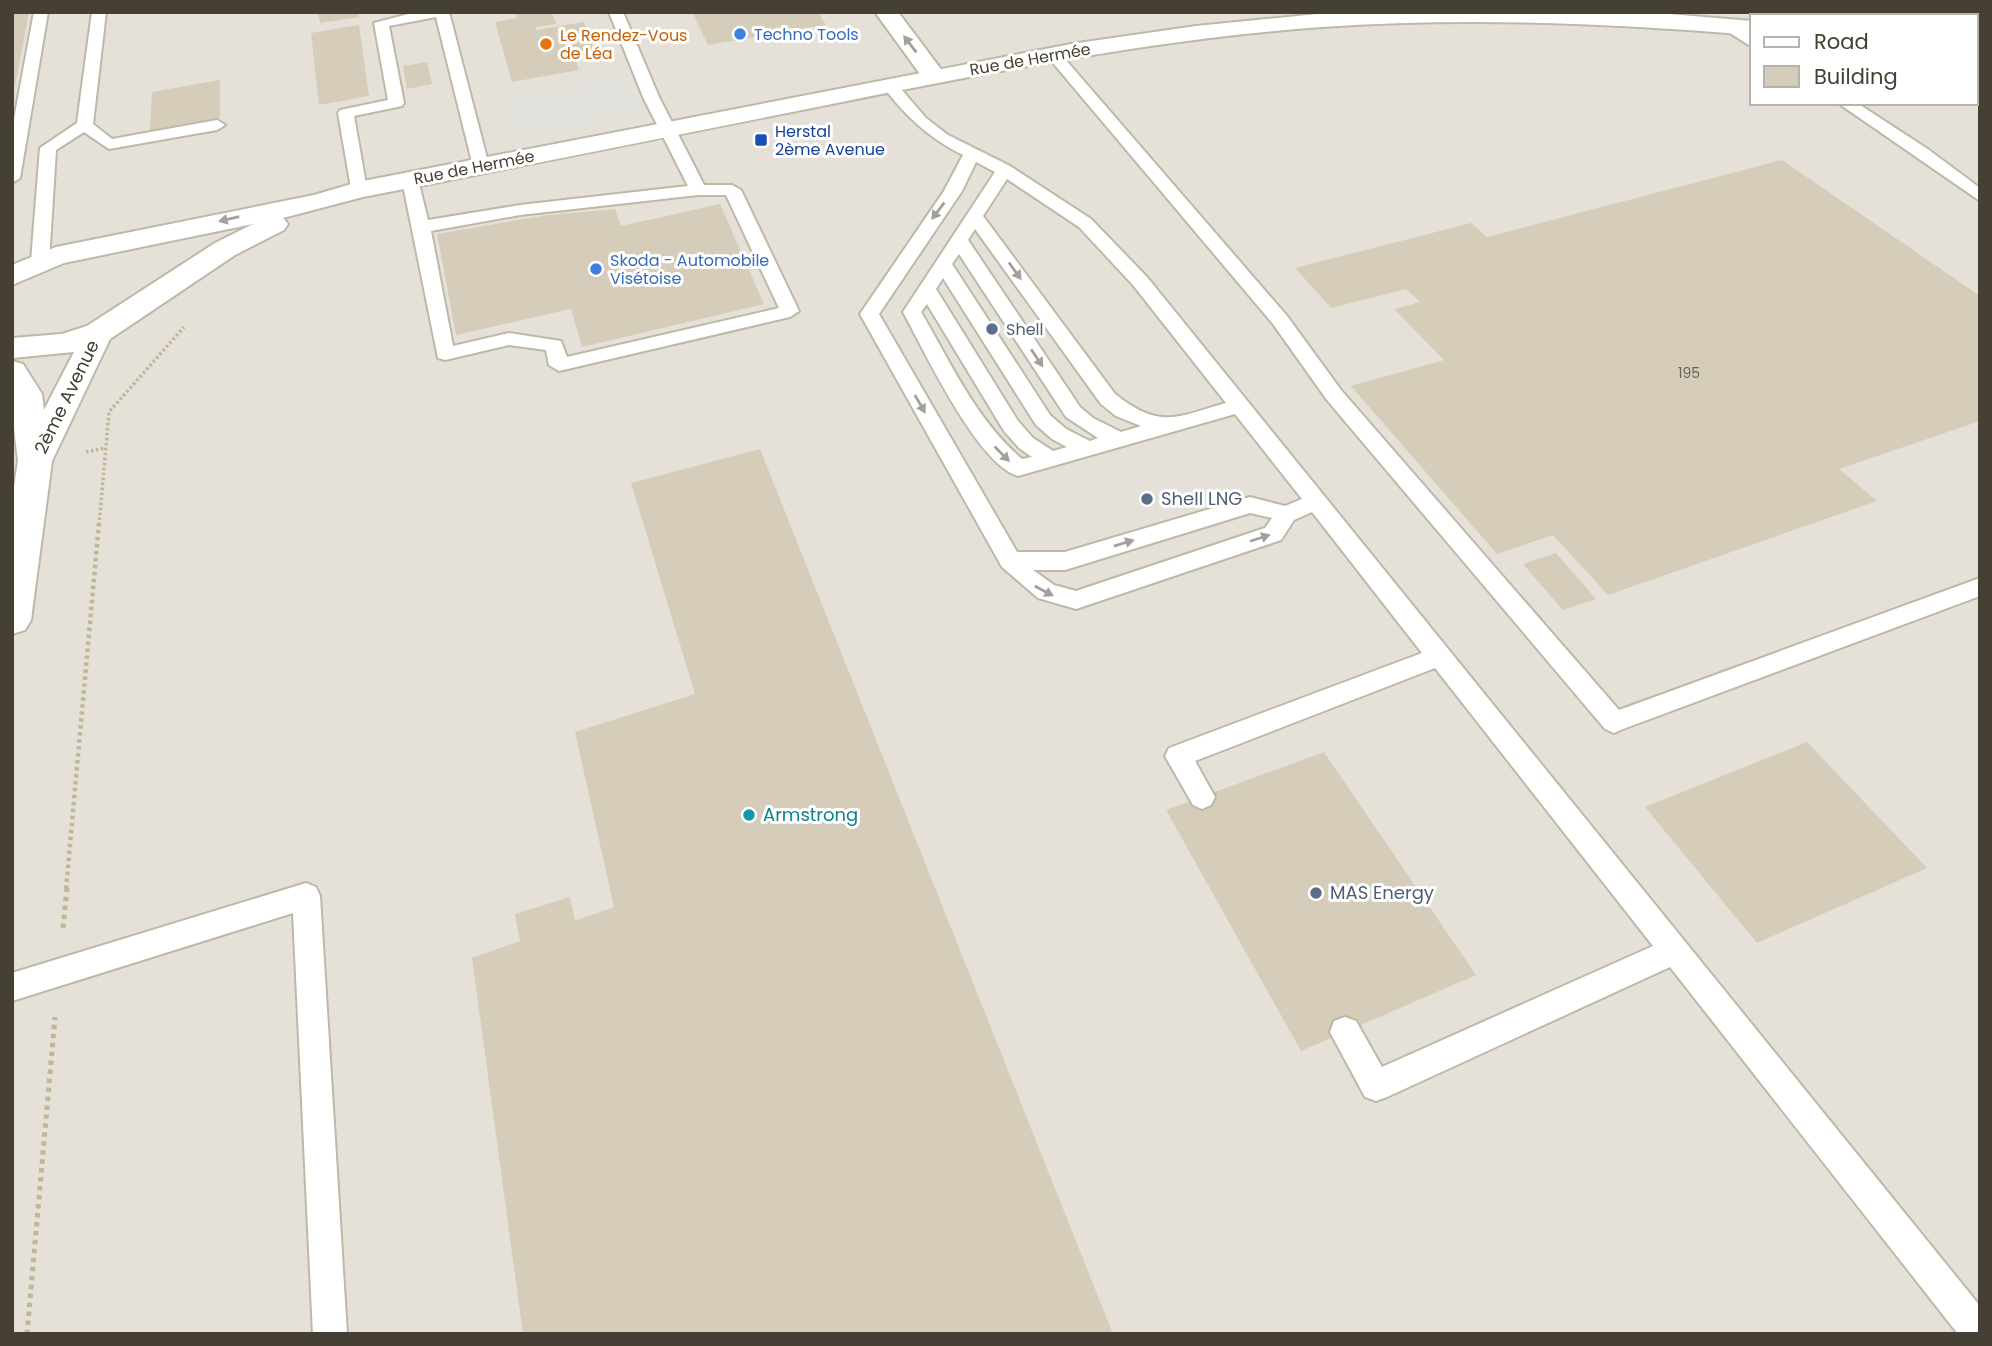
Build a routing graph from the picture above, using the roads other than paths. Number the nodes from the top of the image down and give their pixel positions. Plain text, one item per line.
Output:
1 (41, 12) edge
2 (99, 12) edge
3 (441, 12) edge
4 (617, 12) edge
5 (886, 12) edge
6 (1727, 25) junction
7 (1750, 28) edge
8 (1750, 42) edge
9 (1053, 54) junction
10 (934, 76) junction
11 (890, 85) junction
12 (1849, 105) edge
13 (85, 125) junction
14 (217, 125) dead end
15 (669, 129) junction
16 (973, 152) junction
17 (481, 166) junction
18 (1004, 170) junction
19 (12, 178) edge
20 (410, 180) junction
21 (358, 190) junction
22 (698, 190) junction
23 (1980, 196) edge
24 (320, 202) junction
25 (974, 216) junction
26 (421, 227) junction
27 (959, 240) junction
28 (100, 249) junction
29 (26, 264) edge
30 (943, 264) junction
31 (12, 276) edge
32 (148, 297) junction
33 (98, 332) junction
34 (12, 348) edge
35 (12, 371) edge
36 (1240, 406) junction
37 (1164, 428) junction
38 (1119, 440) junction
39 (1089, 449) junction
40 (35, 461) junction
41 (1317, 502) junction
42 (20, 512) edge
43 (1286, 514) junction
44 (1010, 561) junction
45 (1980, 587) edge
46 (12, 620) edge
47 (1440, 656) junction
48 (1202, 797) dead end
49 (1675, 950) junction
50 (12, 987) edge
51 (1345, 1032) dead end
52 (330, 1334) edge
53 (1980, 1334) edge

1 - 19 lane
2 - 13 lane
3 - 17 lane
3 - 21 lane
4 - 15 lane
10 -> 5 street
6 - 7 street, Rue de Hermée
6 - 8 lane
6 - 9 street, Rue de Hermée
9 - 10 street, Rue de Hermée
9 - 45 lane
10 - 11 street, Rue de Hermée
11 - 15 street, Rue de Hermée
11 - 16 lane
12 - 23 lane
13 - 14 lane
13 - 29 lane
15 - 17 street, Rue de Hermée
15 - 22 lane
16 - 18 lane
16 -> 44 lane
17 - 20 street, Rue de Hermée
18 - 25 lane
18 - 36 lane
20 - 21 street, Rue de Hermée
20 - 26 lane
21 - 24 street, Rue de Hermée
22 - 26 lane
22 - 26 lane
24 -> 28 street, Rue de Hermée
24 - 32 street, Rue de Hermée
25 - 27 lane
25 -> 37 lane
27 - 30 lane
27 -> 38 lane
28 - 29 street, Rue de Hermée
28 - 32 street, Rue de Hermée
29 - 31 street, Rue de Hermée
30 - 39 lane
30 -> 39 lane
32 - 33 street, Rue de Hermée
33 - 34 street, Rue de Hermée
33 - 40 street, 2ème Avenue
35 - 40 street, 2ème Avenue
36 - 37 lane
36 - 41 lane
37 - 38 lane
38 - 39 lane
40 - 42 street, 2ème Avenue
41 - 43 lane
41 - 47 lane
42 - 46 street, 2ème Avenue
44 -> 43 lane
44 -> 43 lane
47 - 48 lane
47 - 49 lane
49 - 51 lane
49 - 53 lane
50 - 52 lane

